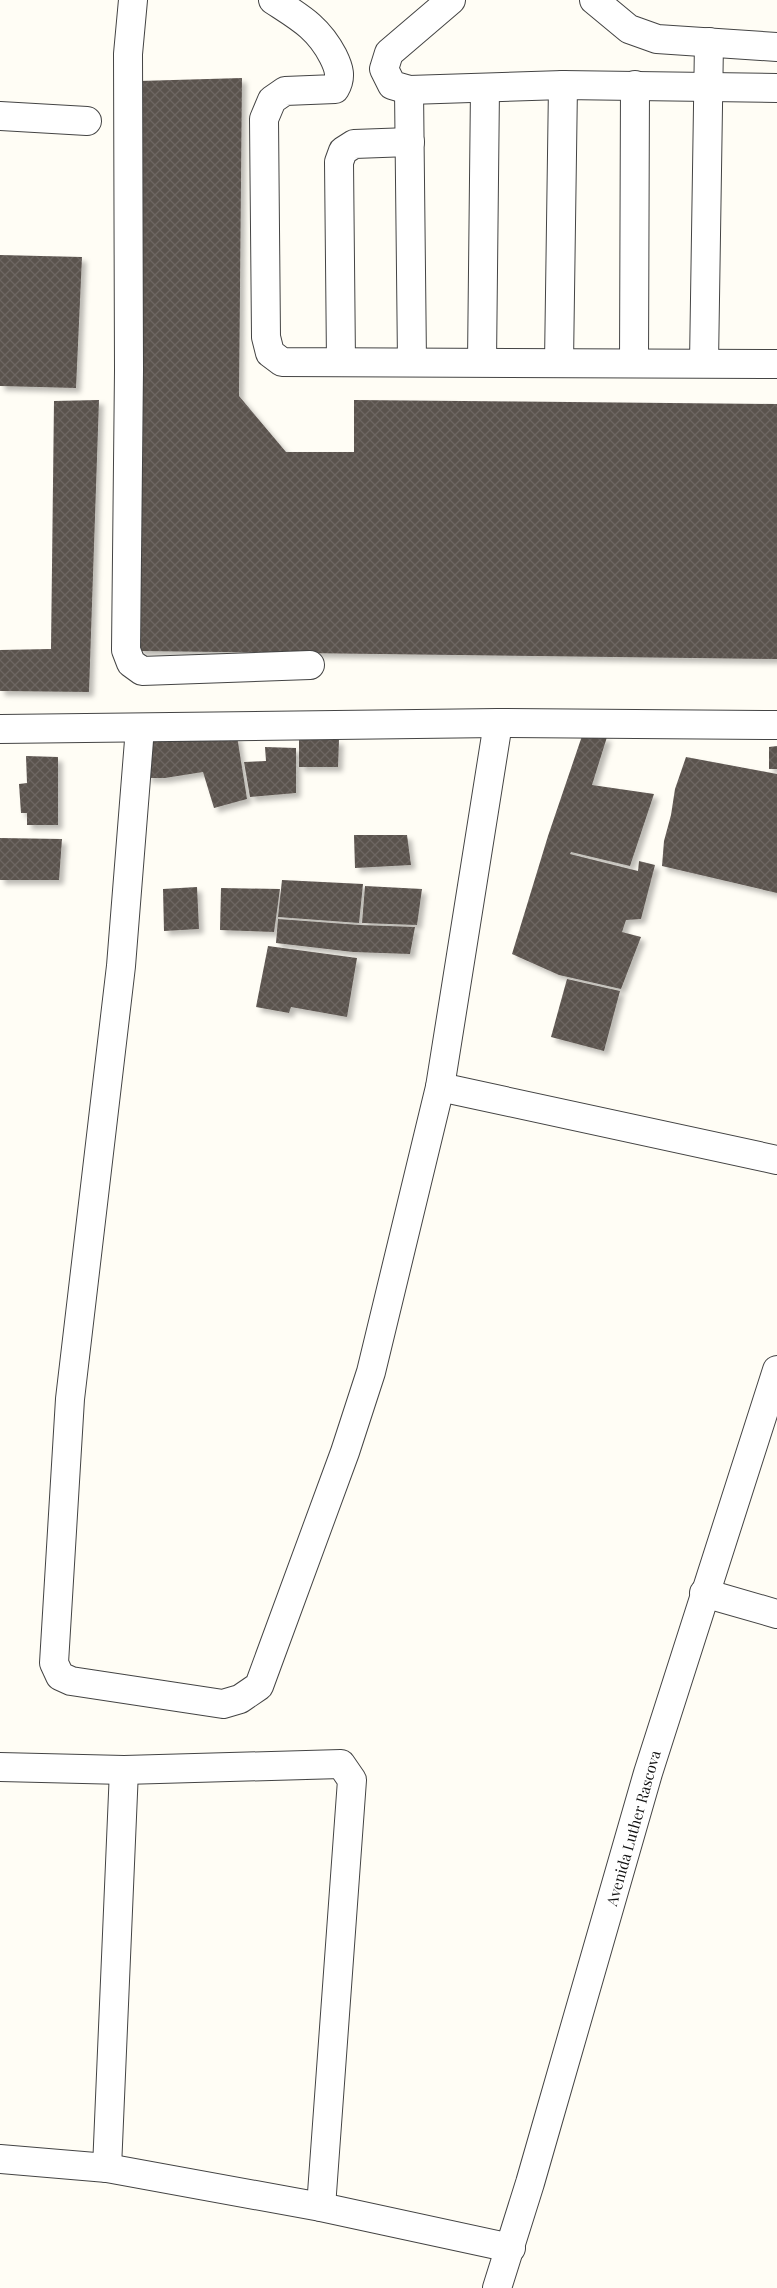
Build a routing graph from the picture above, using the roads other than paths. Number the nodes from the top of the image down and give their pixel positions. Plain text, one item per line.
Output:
1 (133, 0) edge
2 (273, 0) edge
3 (451, 0) edge
4 (594, 0) edge
5 (710, 42) junction
6 (777, 47) edge
7 (562, 85) junction
8 (635, 85) junction
9 (710, 87) junction
10 (484, 88) junction
11 (777, 88) edge
12 (409, 90) junction
13 (0, 116) edge
14 (87, 121) dead end
15 (410, 142) junction
16 (341, 362) junction
17 (412, 362) junction
18 (482, 362) junction
19 (559, 363) junction
20 (634, 363) junction
21 (704, 363) junction
22 (777, 364) edge
23 (310, 665) dead end
24 (498, 723) junction
25 (777, 725) edge
26 (140, 728) junction
27 (0, 729) edge
28 (440, 1088) junction
29 (777, 1160) edge
30 (777, 1370) edge
31 (704, 1593) junction
32 (777, 1614) edge
33 (0, 1767) edge
34 (124, 1770) junction
35 (0, 2159) edge
36 (106, 2168) junction
37 (321, 2207) junction
38 (511, 2248) junction
39 (497, 2288) edge

1 - 23 street
2 - 16 street
3 - 12 street
4 - 5 street
5 - 6 street
5 - 9 street
7 - 8 street
7 - 10 street
7 - 19 street
8 - 9 street
8 - 20 street
9 - 11 street
9 - 21 street
10 - 12 street
10 - 18 street
12 - 15 street
13 - 14 street
15 - 16 street
15 - 17 street
16 - 17 street
17 - 18 street
18 - 19 street
19 - 20 street
20 - 21 street
21 - 22 street
24 - 25 street
24 - 26 street
24 - 28 street
26 - 27 street
26 - 28 street
28 - 29 street
30 - 31 street, Avenida Luther Rascova
31 - 32 street
31 - 38 street, Avenida Luther Rascova
33 - 34 street
34 - 36 street
34 - 37 street
35 - 36 street
36 - 37 street
37 - 38 street
38 - 39 street, Avenida Luther Rascova

